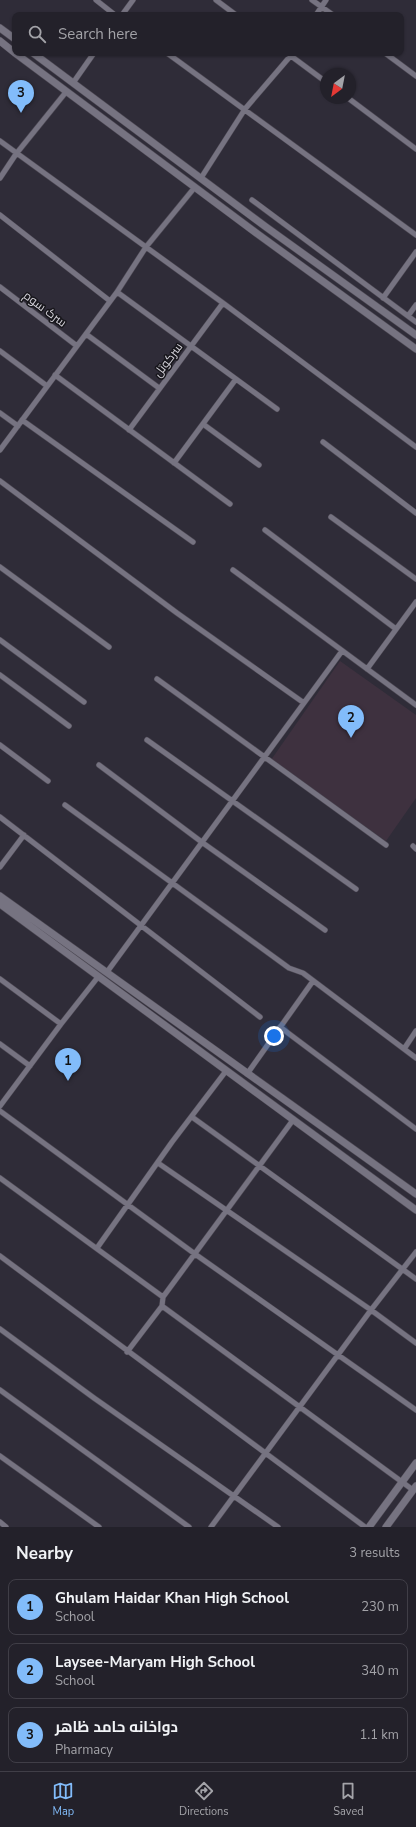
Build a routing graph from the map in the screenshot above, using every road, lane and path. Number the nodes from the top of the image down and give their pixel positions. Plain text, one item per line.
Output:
1 (96, 0) edge
2 (133, 0) edge
3 (216, 0) edge
4 (312, 0) edge
5 (326, 0) edge
6 (321, 6) junction
7 (111, 12) edge
8 (124, 12) edge
9 (232, 12) edge
10 (318, 12) edge
11 (329, 12) edge
12 (0, 28) edge
13 (12, 37) edge
14 (0, 41) edge
15 (12, 51) edge
16 (19, 56) edge
17 (37, 56) edge
18 (92, 56) edge
19 (171, 56) edge
20 (289, 56) edge
21 (294, 56) edge
22 (389, 56) edge
23 (416, 76) edge
24 (320, 77) edge
25 (73, 83) junction
26 (66, 92) junction
27 (356, 104) edge
28 (245, 109) junction
29 (0, 141) edge
30 (416, 149) edge
31 (16, 154) junction
32 (0, 178) edge
33 (201, 178) junction
34 (195, 187) junction
35 (252, 200) dead end
36 (243, 209) junction
37 (0, 215) edge
38 (237, 218) junction
39 (266, 227) junction
40 (259, 235) junction
41 (416, 235) edge
42 (146, 247) junction
43 (416, 252) edge
44 (0, 287) edge
45 (117, 292) junction
46 (383, 298) junction
47 (110, 301) junction
48 (223, 303) junction
49 (416, 305) edge
50 (408, 316) junction
51 (416, 322) edge
52 (86, 334) junction
53 (416, 335) edge
54 (77, 346) junction
55 (191, 346) junction
56 (416, 349) edge
57 (0, 351) edge
58 (55, 376) junction
59 (236, 379) junction
60 (47, 386) junction
61 (159, 388) junction
62 (277, 409) dead end
63 (0, 413) edge
64 (22, 420) junction
65 (203, 424) junction
66 (18, 426) junction
67 (129, 430) junction
68 (323, 442) dead end
69 (416, 447) edge
70 (0, 450) edge
71 (174, 463) junction
72 (259, 465) dead end
73 (0, 481) edge
74 (230, 504) dead end
75 (416, 513) edge
76 (331, 517) dead end
77 (265, 530) dead end
78 (193, 542) dead end
79 (0, 567) edge
80 (233, 570) dead end
81 (416, 579) edge
82 (416, 602) edge
83 (396, 629) junction
84 (0, 640) edge
85 (109, 647) dead end
86 (342, 651) junction
87 (367, 668) junction
88 (0, 676) edge
89 (156, 679) dead end
90 (84, 702) dead end
91 (304, 703) junction
92 (416, 705) edge
93 (69, 726) dead end
94 (147, 740) dead end
95 (0, 745) edge
96 (265, 757) junction
97 (99, 765) dead end
98 (48, 781) dead end
99 (233, 801) junction
100 (66, 806) dead end
101 (0, 817) edge
102 (24, 835) junction
103 (203, 843) junction
104 (386, 845) dead end
105 (0, 867) edge
106 (172, 884) junction
107 (356, 889) dead end
108 (0, 896) edge
109 (0, 904) edge
110 (141, 925) junction
111 (325, 930) dead end
112 (107, 972) junction
113 (98, 977) junction
114 (0, 980) edge
115 (313, 981) junction
116 (154, 1007) junction
117 (149, 1014) junction
118 (260, 1017) dead end
119 (61, 1024) junction
120 (280, 1027) junction
121 (416, 1031) edge
122 (0, 1044) edge
123 (404, 1049) junction
124 (416, 1058) edge
125 (30, 1066) junction
126 (226, 1071) junction
127 (247, 1074) junction
128 (0, 1106) edge
129 (0, 1111) edge
130 (192, 1117) junction
131 (293, 1120) junction
132 (416, 1129) edge
133 (158, 1163) junction
134 (258, 1166) junction
135 (0, 1178) edge
136 (416, 1194) edge
137 (127, 1205) junction
138 (227, 1210) junction
139 (416, 1210) edge
140 (97, 1248) junction
141 (416, 1252) edge
142 (195, 1254) junction
143 (0, 1256) edge
144 (403, 1270) junction
145 (416, 1279) edge
146 (163, 1297) junction
147 (162, 1306) junction
148 (371, 1310) junction
149 (0, 1328) edge
150 (416, 1343) edge
151 (127, 1352) junction
152 (338, 1354) junction
153 (0, 1390) edge
154 (300, 1406) junction
155 (416, 1410) edge
156 (266, 1452) junction
157 (0, 1456) edge
158 (416, 1463) edge
159 (402, 1482) junction
160 (414, 1488) edge
161 (234, 1495) junction
162 (388, 1526) edge
163 (99, 1527) edge
164 (189, 1527) edge
165 (211, 1527) edge
166 (278, 1527) edge
167 (365, 1527) edge
168 (369, 1527) edge

1 - 7 street
2 - 8 street
3 - 9 street
4 - 6 street
5 - 6 street
6 - 10 street
6 - 11 street
12 - 13 main road
14 - 15 main road
16 - 26 main road
17 - 25 main road
18 - 25 street
19 - 28 street
20 - 28 street
21 - 24 street
22 - 23 street
25 - 33 main road
26 - 31 street
26 - 34 main road
27 - 30 street
28 - 33 street
28 - 41 street
29 - 31 street
31 - 32 street
31 - 42 street
33 - 36 main road
34 - 38 main road
34 - 42 street
35 - 46 street
36 - 38 main road
36 - 39 main road
37 - 47 street
38 - 40 main road
39 - 40 main road
39 - 53 main road
40 - 56 main road
42 - 45 street
42 - 48 street
43 - 46 street
44 - 54 street, سرک سوم
45 - 47 street
45 - 55 street
46 - 50 street
47 - 52 street
48 - 55 street, سرکوتل
48 - 69 street
49 - 50 street
50 - 51 street
52 - 54 street
52 - 61 street
54 - 58 street
55 - 59 street
55 - 61 street, سرکوتل
57 - 60 street
58 - 60 street
58 - 67 street
59 - 62 street
59 - 65 street
60 - 64 street
61 - 67 street, سرکوتل
63 - 66 street
64 - 66 street
64 - 78 street
65 - 71 street
65 - 72 street
66 - 70 street
67 - 71 street
68 - 75 street
71 - 74 street
73 - 91 street
76 - 81 street
77 - 83 street
79 - 85 street
80 - 86 street
82 - 83 street
83 - 87 street
84 - 90 street
86 - 87 street
86 - 91 street
87 - 92 street
88 - 93 street
89 - 96 street
91 - 96 street
94 - 99 street
95 - 98 street
96 - 99 street
96 - 104 street
97 - 103 street
99 - 103 street
99 - 107 street
100 - 106 street
101 - 102 street
102 - 105 street
102 - 110 street
103 - 106 street
103 - 111 street
106 - 110 street
106 - 115 street
108 - 112 main road
109 - 113 main road
110 - 112 street
110 - 118 street
112 - 116 main road
113 - 117 main road
113 - 119 street
114 - 119 street
115 - 120 street
115 - 123 street
116 - 117 main road
116 - 127 main road
117 - 126 main road
119 - 125 street
120 - 127 street
120 - 132 street
121 - 123 street
122 - 125 street
123 - 124 street
125 - 128 street
126 - 130 street
126 - 131 main road
127 - 136 main road
129 - 137 street
130 - 133 street
130 - 134 street
131 - 134 street
131 - 139 main road
133 - 137 street
133 - 138 street
134 - 138 street
134 - 144 street
135 - 140 street
137 - 140 street
137 - 142 street
138 - 142 street
138 - 148 street
140 - 146 street
141 - 144 street
142 - 146 street
142 - 152 street
143 - 151 street
144 - 145 street
144 - 148 street
146 - 147 street
147 - 151 street
147 - 154 street
148 - 150 street
148 - 152 street
149 - 161 street
151 - 156 street
152 - 154 street
152 - 155 street
153 - 164 street
154 - 156 street
154 - 159 street
156 - 161 street
156 - 167 street
157 - 163 street
158 - 159 main road
159 - 160 street
159 - 168 main road
160 - 162 main road
161 - 165 street
161 - 166 street

